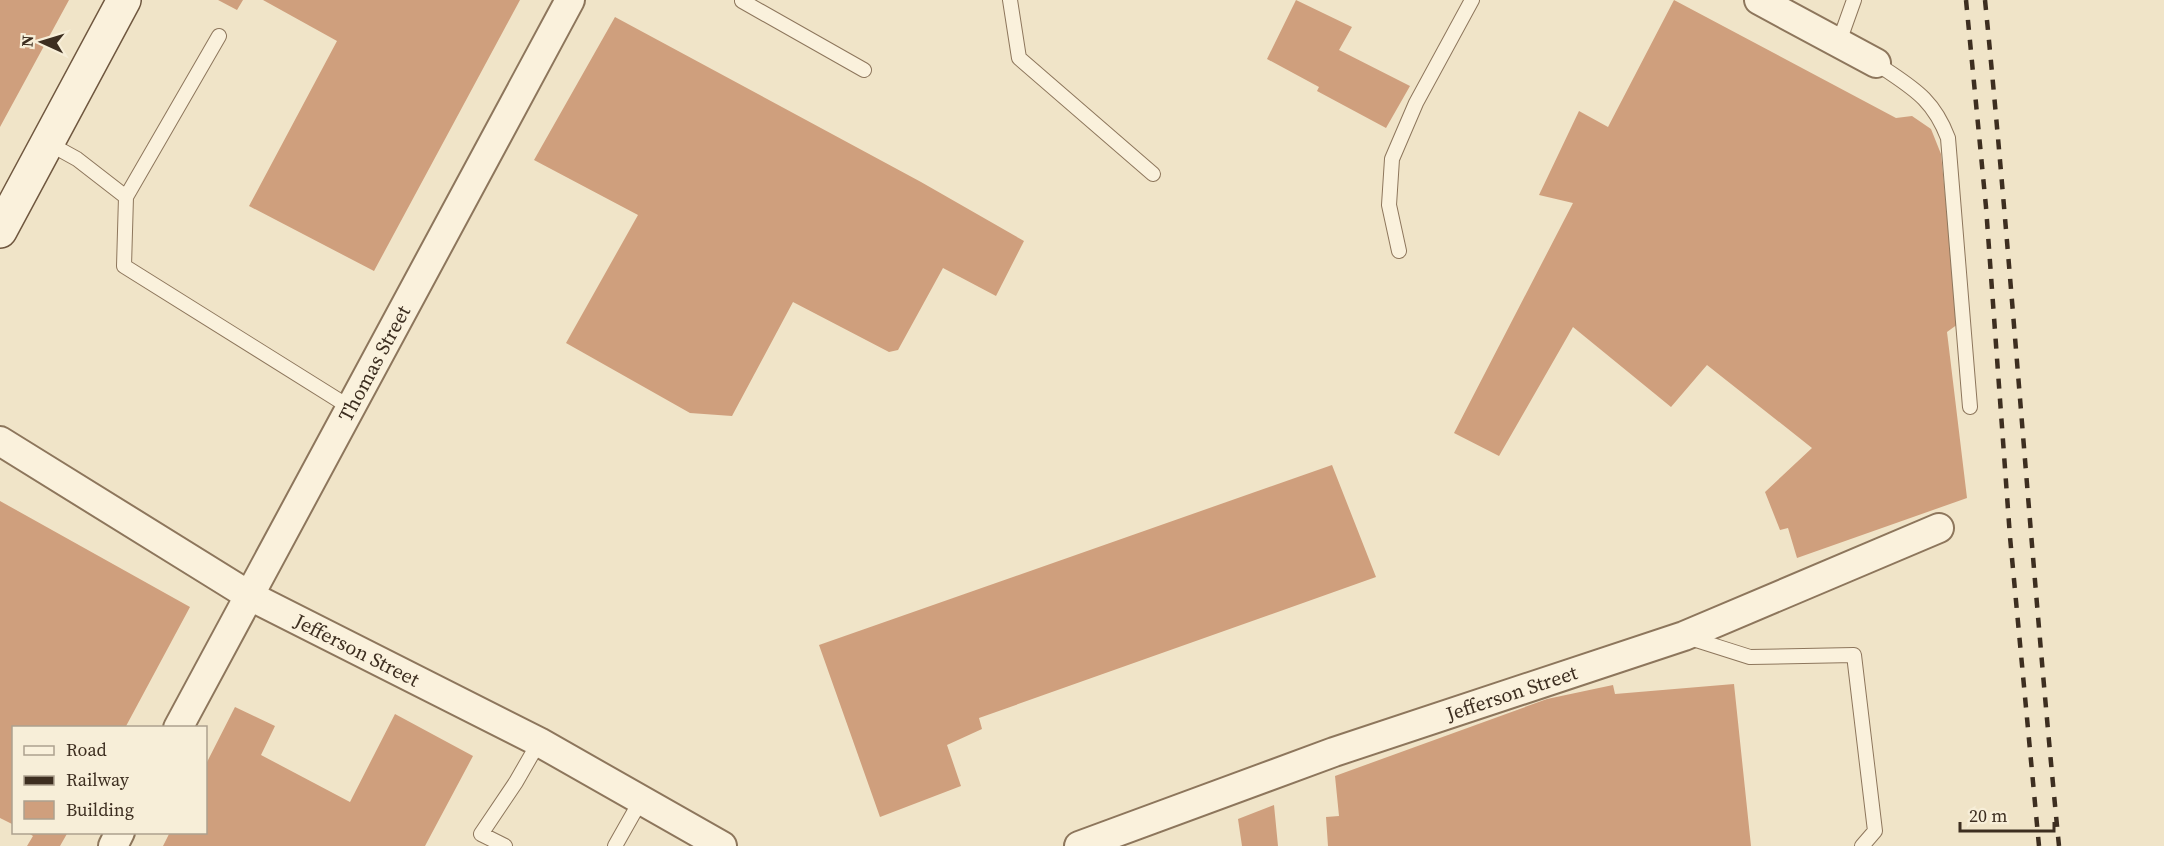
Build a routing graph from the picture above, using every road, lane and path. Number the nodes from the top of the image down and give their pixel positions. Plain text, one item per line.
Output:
1 (124, 0) edge
2 (570, 0) edge
3 (742, 0) edge
4 (1010, 0) edge
5 (1472, 0) edge
6 (1759, 0) edge
7 (1854, 0) edge
8 (219, 36) dead end
9 (1839, 42) junction
10 (1876, 63) joint
11 (864, 70) dead end
12 (47, 143) junction
13 (1153, 174) dead end
14 (126, 197) junction
15 (0, 231) edge
16 (1399, 251) dead end
17 (1970, 407) dead end
18 (351, 408) junction
19 (0, 441) edge
20 (1939, 528) dead end
21 (250, 596) junction
22 (1683, 636) junction
23 (179, 726) edge
24 (539, 742) junction
25 (641, 800) junction
26 (481, 834) junction
27 (473, 846) edge
28 (505, 846) edge
29 (615, 846) edge
30 (722, 846) edge
31 (1079, 846) edge
32 (1862, 846) edge

1 - 12 main road
2 - 18 street, Thomas Street
3 - 11 lane
4 - 13 lane
5 - 16 lane
6 - 9 street
7 - 9 lane
8 - 14 lane
9 - 10 street
10 - 17 lane
12 - 14 lane
12 - 15 main road
14 - 18 lane
18 - 21 street, Thomas Street
19 - 21 street, Jefferson Street
20 - 22 street, Jefferson Street
21 - 23 street, Thomas Street
21 - 24 street, Jefferson Street
22 - 31 street, Jefferson Street
22 - 32 lane
24 - 25 street, Jefferson Street
24 - 26 lane
25 - 29 lane
25 - 30 street, Jefferson Street
26 - 27 lane
26 - 28 lane

